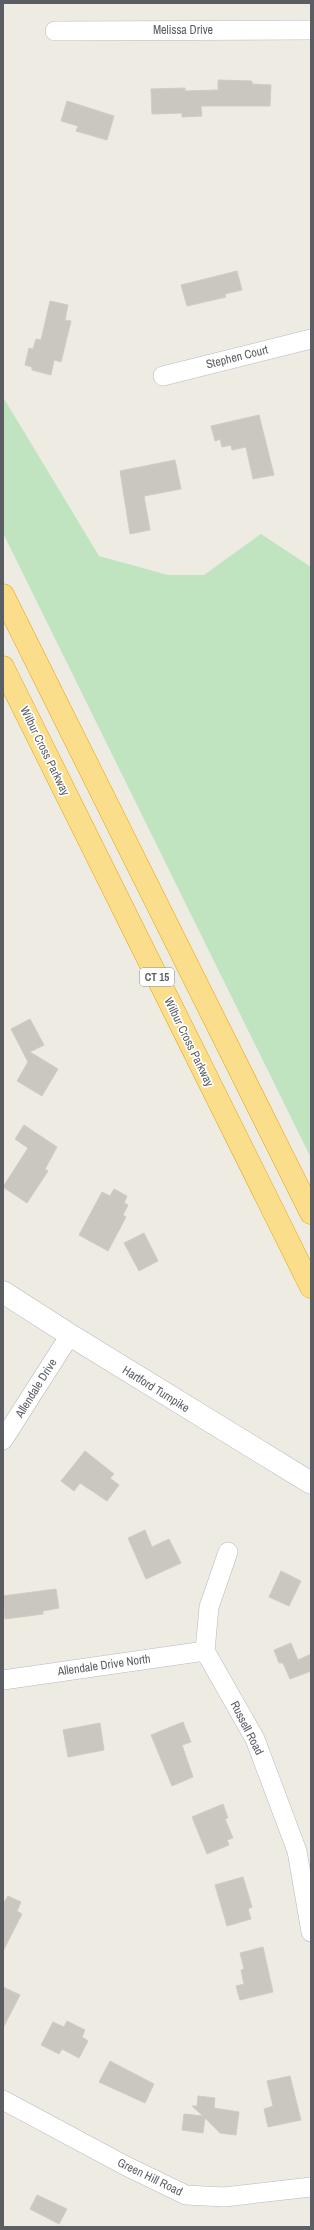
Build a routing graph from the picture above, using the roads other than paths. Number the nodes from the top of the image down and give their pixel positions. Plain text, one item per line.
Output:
1 (311, 30) edge
2 (55, 31) dead end
3 (311, 339) edge
4 (163, 376) dead end
5 (3, 595) edge
6 (3, 668) edge
7 (311, 1213) edge
8 (311, 1287) edge
9 (3, 1292) edge
10 (70, 1335) junction
11 (3, 1440) edge
12 (311, 1483) edge
13 (228, 1552) dead end
14 (204, 1651) junction
15 (3, 1680) edge
16 (311, 1932) edge
17 (3, 2100) edge
18 (311, 2187) edge

1 - 2 street, Melissa Drive
3 - 4 street, Stephen Court
5 - 7 highway, CT 15
6 - 8 highway, Wilbur Cross Parkway / CT 15
9 - 10 main road, Hartford Turnpike
10 - 11 street, Allendale Drive
10 - 12 main road, Hartford Turnpike
13 - 14 street
14 - 15 street, Allendale Drive North
14 - 16 street, Russell Road
17 - 18 street, Green Hill Road

